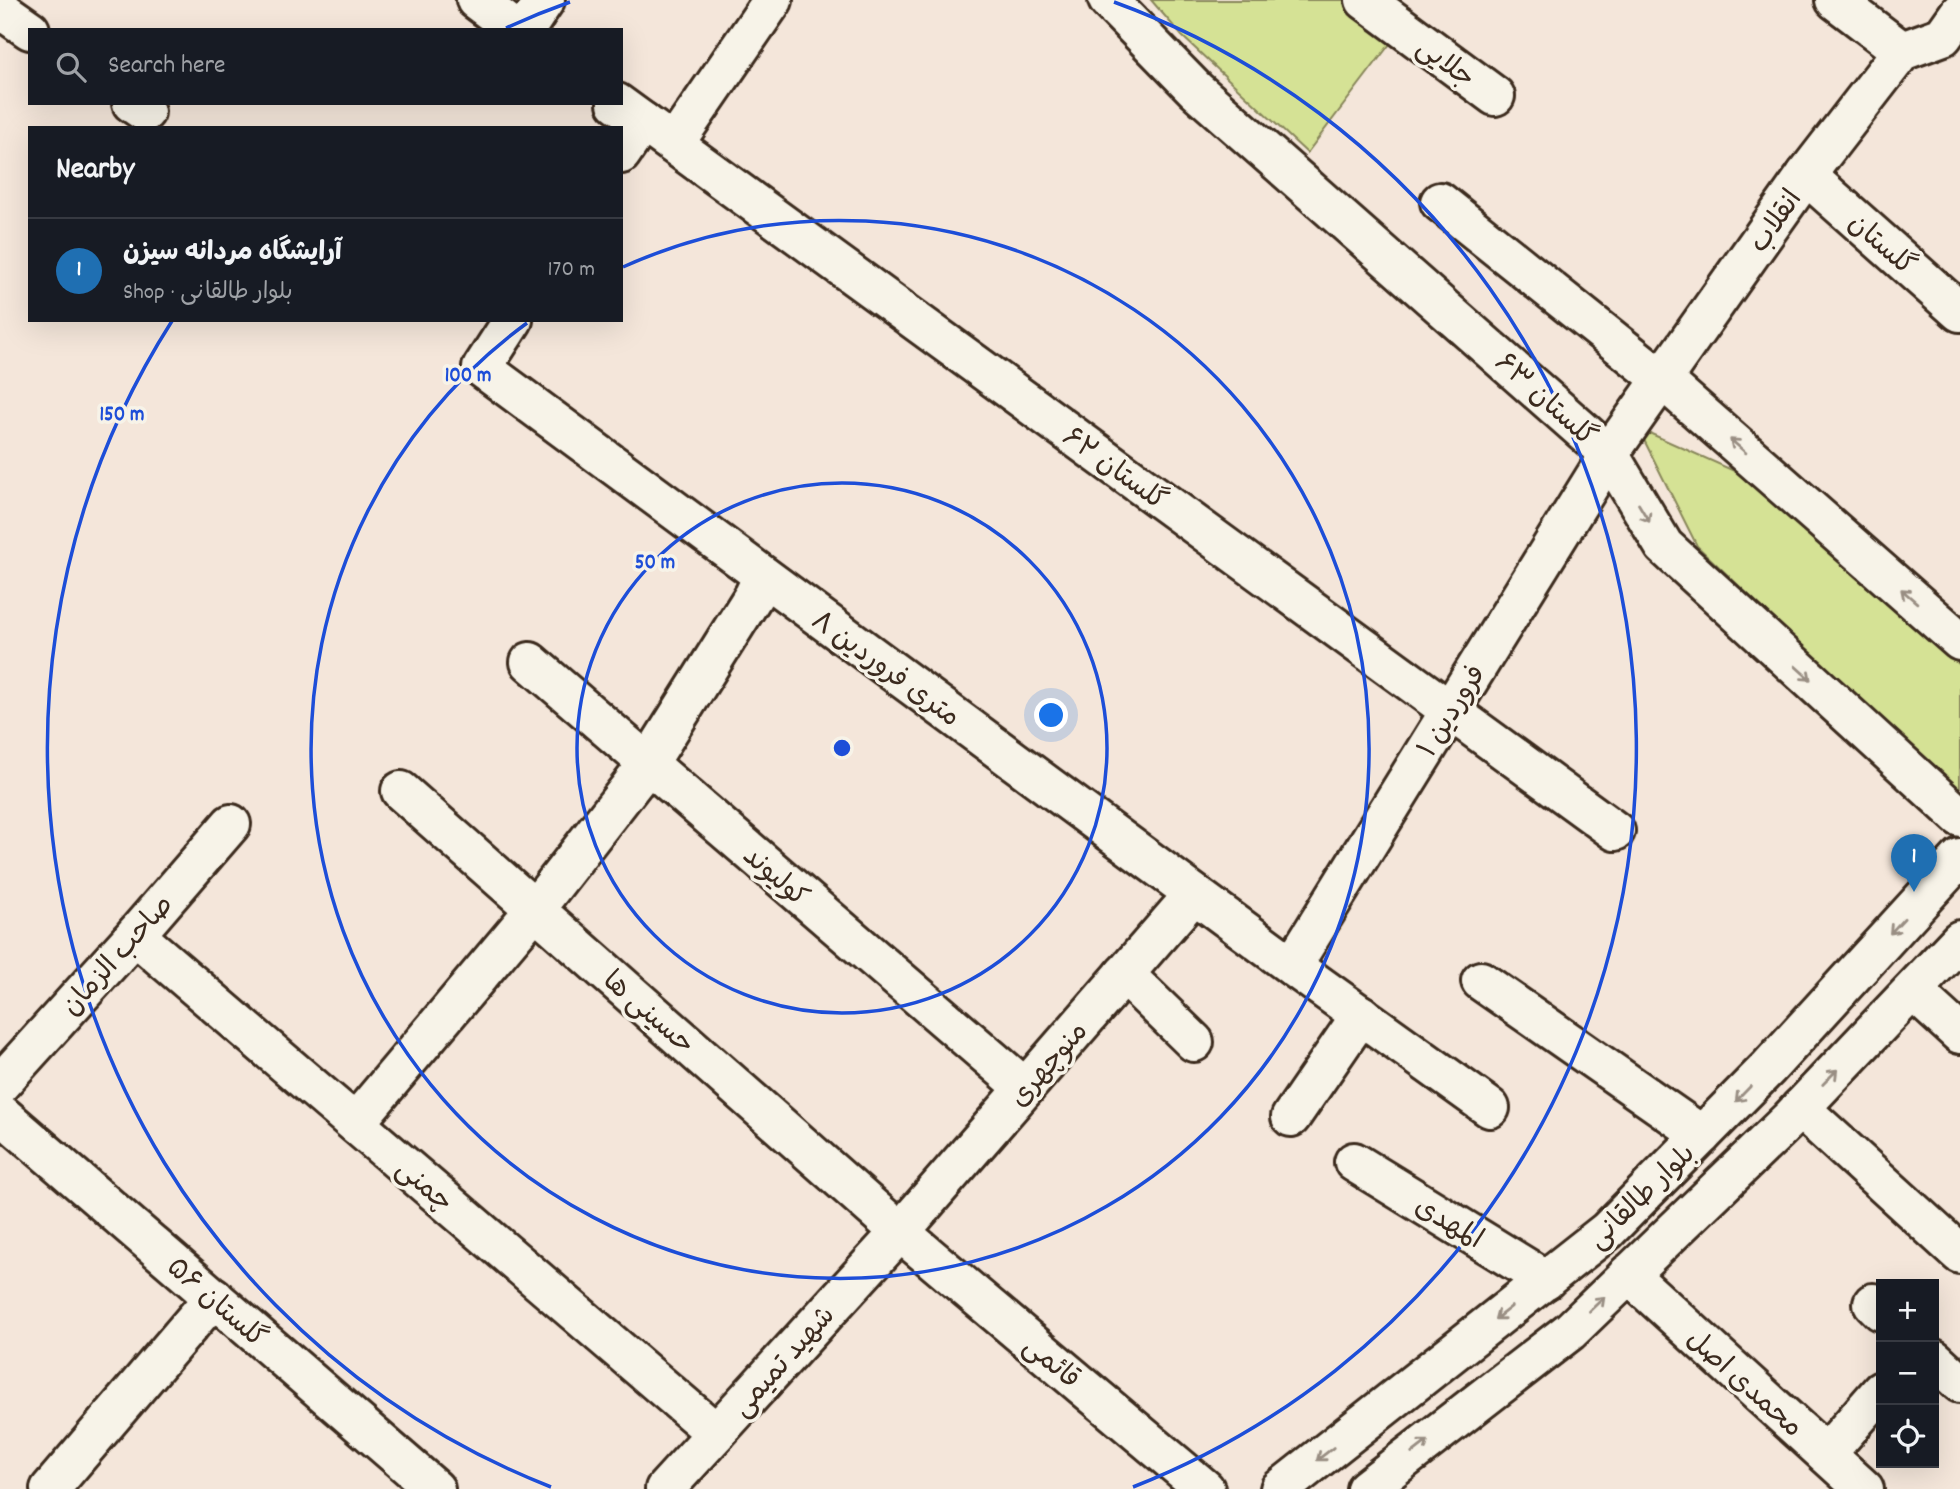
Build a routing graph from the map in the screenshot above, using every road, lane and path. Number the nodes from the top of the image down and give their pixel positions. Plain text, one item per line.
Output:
1 (476, 0) edge
2 (545, 0) edge
3 (773, 0) edge
4 (1108, 0) edge
5 (1365, 0) edge
6 (1835, 0) edge
7 (0, 9) edge
8 (1960, 12) edge
9 (513, 28) edge
10 (526, 28) edge
11 (28, 29) edge
12 (1902, 51) junction
13 (1495, 96) dead end
14 (630, 112) edge
15 (674, 144) junction
16 (623, 145) edge
17 (1806, 175) junction
18 (1440, 202) dead end
19 (1960, 312) edge
20 (512, 322) edge
21 (1663, 380) junction
22 (1609, 454) junction
23 (764, 576) junction
24 (1960, 641) edge
25 (530, 662) dead end
26 (1450, 710) junction
27 (648, 764) junction
28 (401, 791) dead end
29 (1960, 817) edge
30 (231, 824) dead end
31 (1615, 831) dead end
32 (1960, 858) edge
33 (1194, 894) junction
34 (535, 909) junction
35 (135, 935) junction
36 (1960, 940) edge
37 (1292, 966) junction
38 (1124, 974) junction
39 (1481, 981) dead end
40 (1913, 991) junction
41 (1361, 1015) junction
42 (1960, 1034) edge
43 (1194, 1042) dead end
44 (0, 1084) edge
45 (1024, 1088) junction
46 (1490, 1108) dead end
47 (1800, 1108) junction
48 (0, 1113) edge
49 (1291, 1117) dead end
50 (355, 1123) junction
51 (1702, 1135) junction
52 (1354, 1163) dead end
53 (900, 1232) junction
54 (1960, 1254) edge
55 (1628, 1274) junction
56 (1546, 1280) junction
57 (214, 1297) junction
58 (1939, 1364) edge
59 (1960, 1383) edge
60 (1876, 1397) edge
61 (716, 1433) junction
62 (1826, 1454) junction
63 (50, 1489) edge
64 (435, 1489) edge
65 (665, 1489) edge
66 (1205, 1489) edge
67 (1280, 1489) edge
68 (1366, 1489) edge
69 (1864, 1489) edge

1 - 9 street
2 - 10 street
3 - 15 street
4 - 22 street, گلستان ۶۳
5 - 13 street, جلایی
6 - 12 street
7 - 11 street
8 - 12 street
12 - 17 street, انقلاب
14 - 15 street, گلستان ۶۲
14 - 16 street
15 - 26 street, گلستان ۶۲
17 - 19 street, گلستان
17 - 21 street, انقلاب
18 - 21 street
20 - 23 street, ۸ متری فروردین
21 - 22 street, انقلاب
24 -> 21 street
22 - 26 street, فروردین ۱
22 -> 29 street, گلستان ۶۳
23 - 27 street
23 - 33 street, ۸ متری فروردین
25 - 27 street, کولیوند
26 - 31 street, گلستان ۶۲
26 - 37 street, فروردین ۱
27 - 34 street
27 - 45 street, کولیوند
28 - 34 street, حسینی ها
30 - 35 street, صاحب الزمان
32 -> 51 street, بلوار طالقانی
33 - 37 street, ۸ متری فروردین
33 - 38 street, منوچهری
34 - 50 street
34 - 53 street, حسینی ها
35 - 44 street, صاحب الزمان
35 - 50 street, چمنی
36 - 40 street, بلوار طالقانی
37 - 41 street, ۸ متری فروردین
38 - 43 street
38 - 45 street, منوچهری
39 - 51 street
40 - 42 street
47 -> 40 street, بلوار طالقانی
41 - 46 street, ۸ متری فروردین
41 - 49 street
45 - 53 street, منوچهری
47 - 54 street
47 - 55 street, بلوار طالقانی
48 - 57 street, گلستان ۵۶
50 - 61 street, چمنی
51 - 56 street, بلوار طالقانی
52 - 56 street, المهدی
53 - 61 street, شهید تمیمی
53 - 66 street, قائمی
55 - 62 street, محمدی اصل
68 -> 55 street, بلوار طالقانی
56 -> 67 street, بلوار طالقانی
57 - 63 street
57 - 64 street, گلستان ۵۶
58 - 59 street
60 - 62 street
61 - 65 street, شهید تمیمی
62 - 69 street, محمدی اصل

